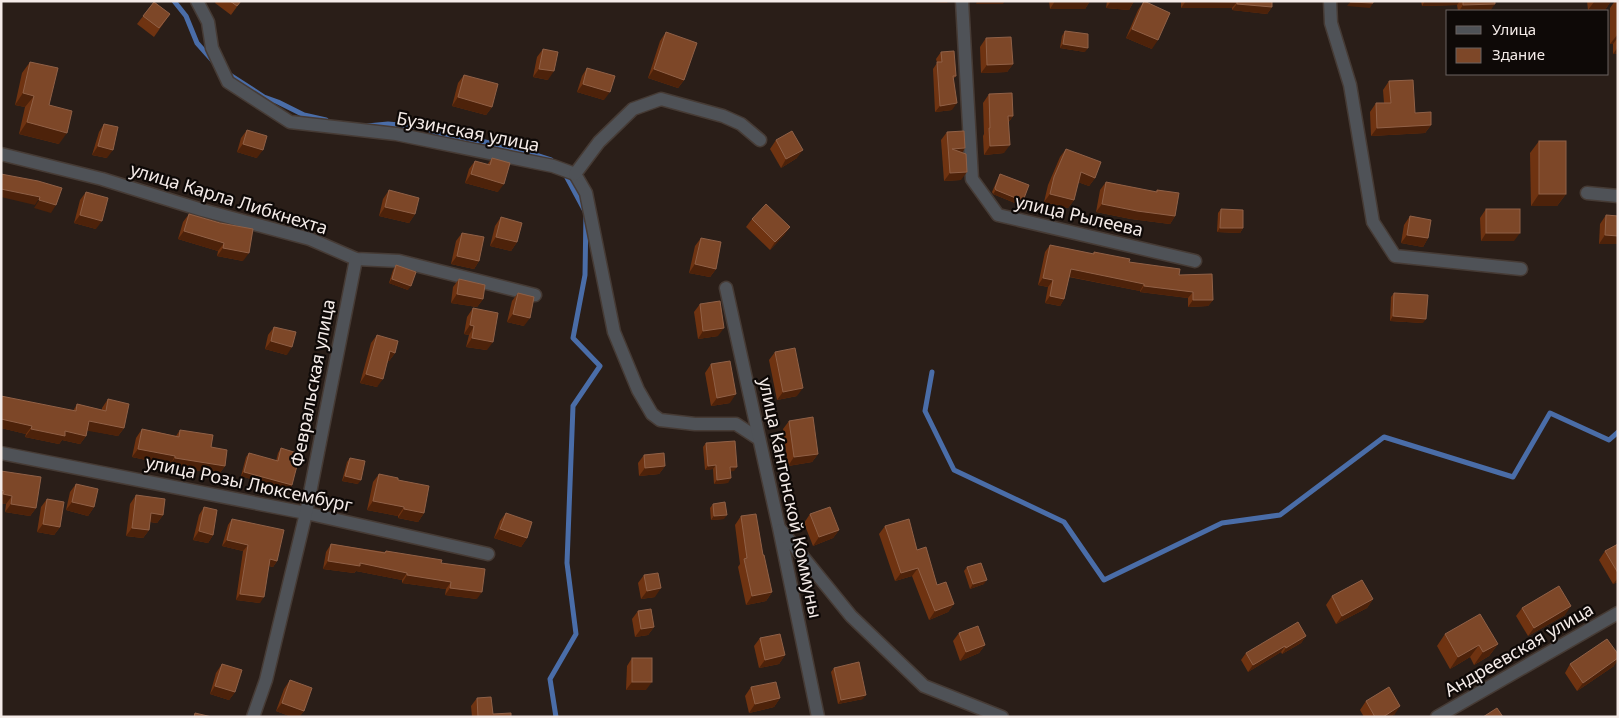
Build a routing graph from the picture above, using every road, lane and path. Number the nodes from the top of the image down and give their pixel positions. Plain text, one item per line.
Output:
1 (197, 1) edge
2 (962, 1) edge
3 (1330, 1) edge
4 (760, 140) dead end
5 (1, 154) edge
6 (575, 174) junction
7 (1587, 193) dead end
8 (1618, 196) edge
9 (356, 259) junction
10 (1195, 261) dead end
11 (1520, 269) dead end
12 (726, 288) dead end
13 (535, 295) edge
14 (759, 439) junction
15 (1, 452) edge
16 (306, 513) junction
17 (780, 528) junction
18 (488, 554) dead end
19 (1618, 613) edge
20 (253, 717) edge
21 (818, 717) edge
22 (1002, 717) edge
23 (1437, 717) edge

1 - 6 street, Бузинская улица
2 - 10 street, улица Рылеева
3 - 11 street
4 - 6 street
5 - 9 street, улица Карла Либкнехта
6 - 14 street
7 - 8 street
9 - 13 street, улица Карла Либкнехта
9 - 16 street, Февральская улица
12 - 14 street, улица Кантонской Коммуны
14 - 17 street, улица Кантонской Коммуны
15 - 16 street, улица Розы Люксембург
16 - 18 street, улица Розы Люксембург
16 - 20 street, Февральская улица
17 - 21 street, улица Кантонской Коммуны
17 - 22 street
19 - 23 street, Андреевская улица

